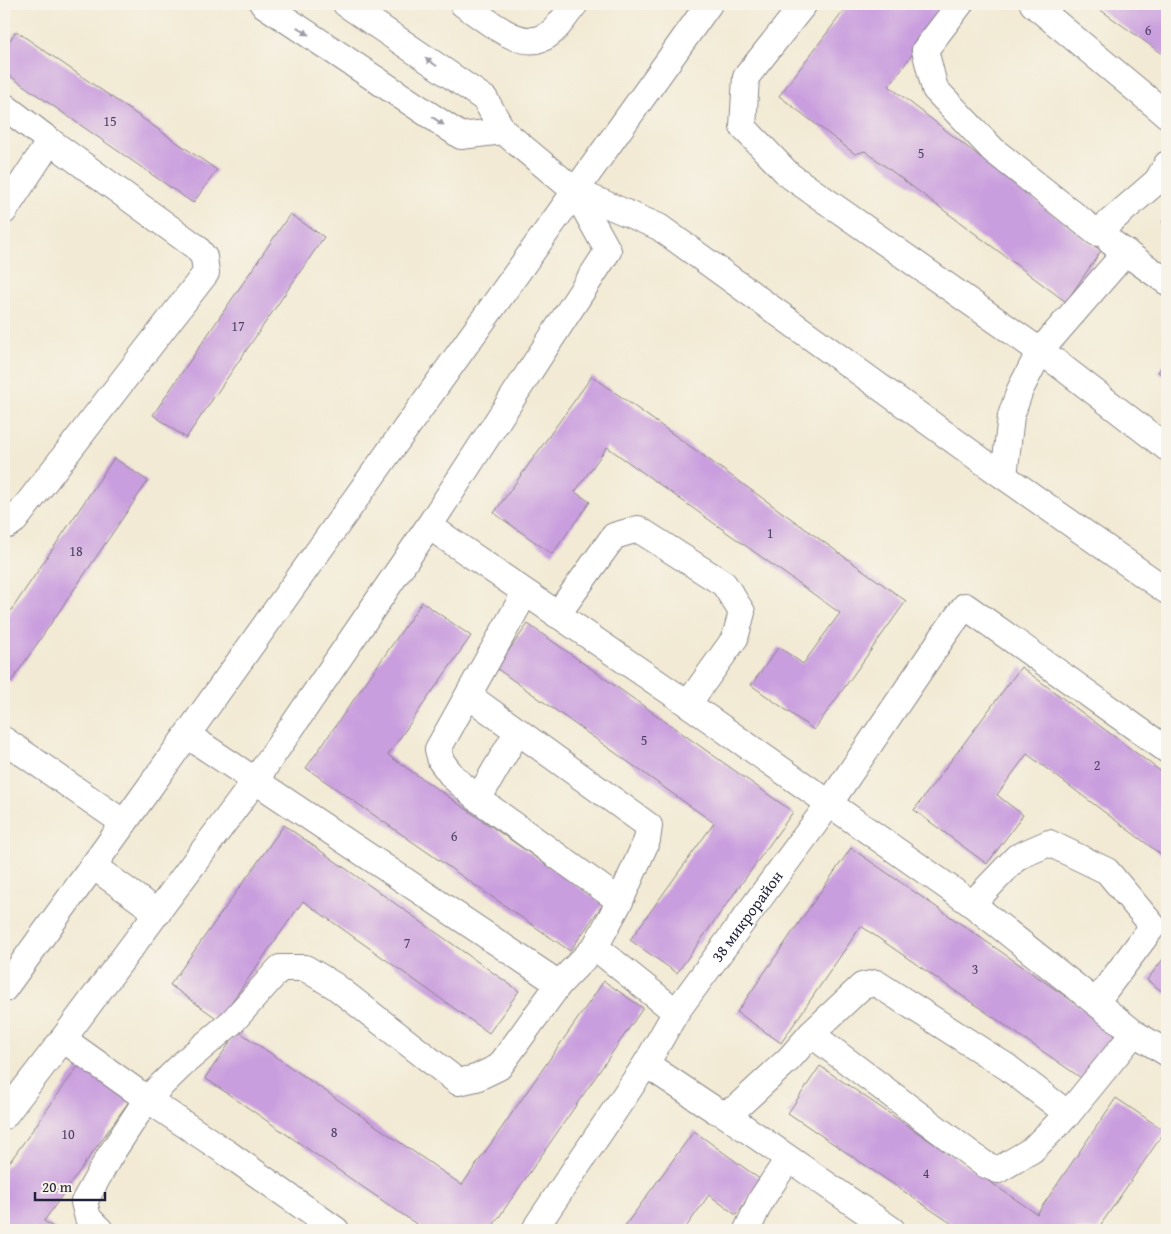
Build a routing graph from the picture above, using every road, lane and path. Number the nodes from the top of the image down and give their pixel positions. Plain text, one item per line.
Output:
1 (263, 4) edge
2 (346, 4) edge
3 (463, 4) edge
4 (574, 4) edge
5 (709, 4) edge
6 (804, 4) edge
7 (960, 4) edge
8 (1033, 4) edge
9 (4, 106) edge
10 (1167, 115) edge
11 (503, 130) junction
12 (50, 141) junction
13 (1167, 164) edge
14 (575, 191) junction
15 (4, 211) edge
16 (1097, 233) junction
17 (1126, 252) junction
18 (1167, 282) edge
19 (1040, 351) junction
20 (1167, 448) edge
21 (1004, 476) junction
22 (4, 525) edge
23 (429, 526) junction
24 (1167, 591) edge
25 (525, 592) junction
26 (557, 615) junction
27 (469, 696) junction
28 (688, 704) junction
29 (518, 731) junction
30 (187, 735) junction
31 (4, 740) edge
32 (1167, 750) edge
33 (255, 781) junction
34 (478, 799) junction
35 (830, 804) junction
36 (124, 823) junction
37 (93, 866) junction
38 (620, 902) junction
39 (972, 904) junction
40 (158, 912) junction
41 (595, 947) junction
42 (559, 984) junction
43 (4, 989) edge
44 (1096, 1002) junction
45 (676, 1012) junction
46 (1134, 1033) junction
47 (811, 1034) junction
48 (63, 1039) junction
49 (1167, 1053) edge
50 (646, 1064) junction
51 (147, 1099) junction
52 (723, 1113) junction
53 (1068, 1114) junction
54 (4, 1116) edge
55 (788, 1159) junction
56 (100, 1230) edge
57 (336, 1230) edge
58 (535, 1230) edge
59 (747, 1230) edge
60 (892, 1230) edge

1 -> 11 street
11 -> 2 street
3 - 4 street
5 - 14 street
6 - 19 street
7 - 16 street
8 - 10 street
9 - 12 street
11 - 14 street
12 - 15 street
12 - 22 street
13 - 16 street
14 - 21 street
14 - 23 street
14 - 30 street
16 - 17 street
17 - 18 street
17 - 19 street
19 - 20 street
19 - 21 street
21 - 24 street
23 - 25 street
23 - 33 street
25 - 26 street
25 - 27 street
26 - 28 street
26 - 28 street
27 - 29 street
27 - 34 street
28 - 35 street
29 - 34 street
29 - 38 street
30 - 33 street
30 - 36 street
31 - 36 street
32 - 35 street, 38 микрорайон
33 - 40 street
33 - 42 street
34 - 38 street
35 - 39 street
35 - 45 street, 38 микрорайон
36 - 37 street
37 - 40 street
37 - 43 street
38 - 41 street
39 - 44 street
39 - 44 street
40 - 48 street
41 - 42 street
41 - 45 street
42 - 51 street
44 - 46 street
45 - 50 street, 38 микрорайон
46 - 49 street
46 - 53 street
47 - 52 street
47 - 53 street
47 - 53 street
48 - 51 street
48 - 54 street
50 - 52 street
50 - 58 street, 38 микрорайон
51 - 56 street
51 - 57 street
52 - 55 street
55 - 59 street
55 - 60 street

